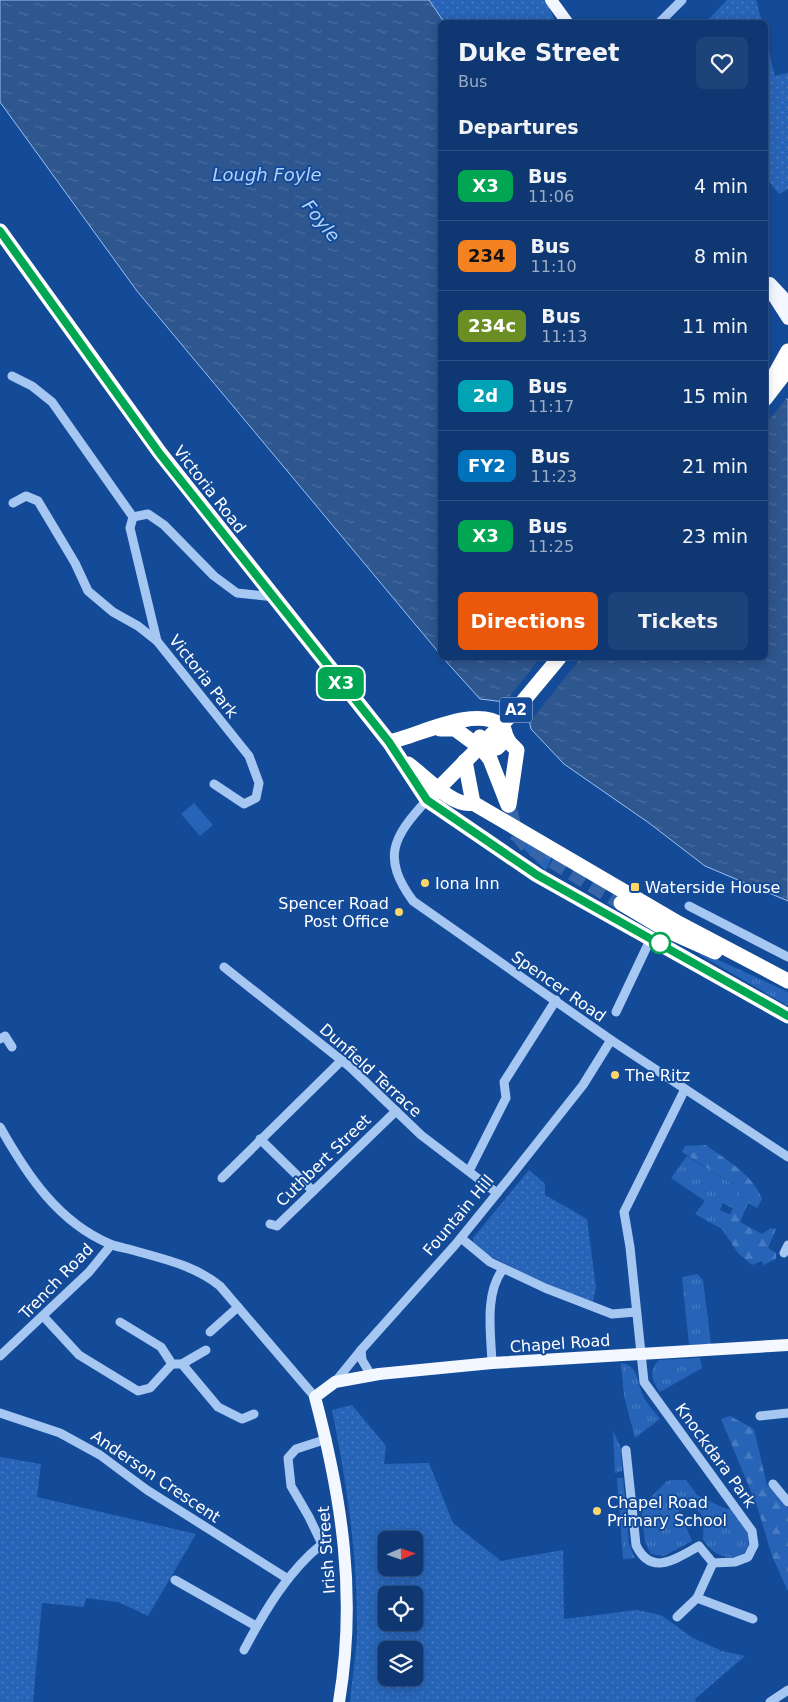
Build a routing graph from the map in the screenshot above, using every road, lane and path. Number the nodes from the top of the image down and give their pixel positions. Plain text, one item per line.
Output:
1 (550, 0) edge
2 (682, 0) edge
3 (565, 20) edge
4 (662, 20) edge
5 (0, 231) edge
6 (768, 280) edge
7 (768, 288) edge
8 (788, 300) edge
9 (788, 320) edge
10 (788, 351) edge
11 (788, 369) edge
12 (12, 376) dead end
13 (768, 395) edge
14 (13, 503) dead end
15 (133, 517) junction
16 (274, 597) junction
17 (157, 641) junction
18 (557, 660) edge
19 (493, 721) junction
20 (433, 729) junction
21 (506, 738) junction
22 (389, 742) junction
23 (482, 749) junction
24 (466, 760) junction
25 (403, 761) junction
26 (214, 784) dead end
27 (437, 788) junction
28 (427, 800) junction
29 (473, 803) junction
30 (621, 903) tunnel mouth
31 (689, 906) dead end
32 (668, 931) junction
33 (651, 938) junction
34 (788, 957) edge
35 (759, 965) junction
36 (224, 967) dead end
37 (788, 981) edge
38 (736, 986) junction
39 (556, 1000) junction
40 (616, 1012) dead end
41 (788, 1016) edge
42 (0, 1038) edge
43 (610, 1040) junction
44 (12, 1047) dead end
45 (342, 1060) junction
46 (685, 1089) junction
47 (396, 1111) junction
48 (0, 1127) edge
49 (260, 1139) junction
50 (788, 1157) edge
51 (468, 1171) junction
52 (222, 1178) dead end
53 (313, 1192) junction
54 (497, 1193) junction
55 (270, 1224) dead end
56 (461, 1238) junction
57 (111, 1245) junction
58 (503, 1270) junction
59 (238, 1307) junction
60 (636, 1312) junction
61 (43, 1316) junction
62 (120, 1322) dead end
63 (210, 1332) dead end
64 (788, 1345) edge
65 (206, 1350) dead end
66 (361, 1350) junction
67 (640, 1355) junction
68 (0, 1356) edge
69 (492, 1363) junction
70 (172, 1364) junction
71 (182, 1364) junction
72 (371, 1375) junction
73 (335, 1382) junction
74 (316, 1397) junction
75 (788, 1413) edge
76 (0, 1414) edge
77 (254, 1414) dead end
78 (760, 1416) dead end
79 (327, 1439) junction
80 (626, 1450) dead end
81 (773, 1484) dead end
82 (788, 1502) edge
83 (713, 1563) junction
84 (288, 1579) junction
85 (176, 1580) dead end
86 (697, 1598) junction
87 (677, 1617) dead end
88 (753, 1619) dead end
89 (256, 1626) junction
90 (244, 1650) dead end
91 (788, 1690) edge
92 (339, 1702) edge
93 (770, 1702) edge

1 - 3 main road
2 - 4 street
5 - 16 highway, Victoria Road
6 - 8 main road
7 - 9 main road
10 - 11 highway
11 - 13 highway
12 - 15 street
14 - 17 street
15 - 16 street
15 - 17 street, Victoria Park
16 - 22 highway, Victoria Road
17 - 26 street, Victoria Park
18 - 24 highway, A2
19 - 20 highway
19 - 21 highway, A2
19 - 23 highway, A2
20 - 22 highway
20 - 23 highway
21 - 23 highway
21 - 23 highway, A2
22 - 25 highway, Victoria Road
24 - 27 highway, A2
24 - 29 highway
25 - 27 highway, Victoria Road
25 - 28 highway, Victoria Road
27 - 28 highway, A2
27 - 29 highway, Victoria Road
28 - 33 highway
28 - 39 street, Spencer Road
29 - 35 highway, Victoria Road
30 - 32 highway
31 - 34 street
32 - 35 highway
32 - 38 highway
33 - 38 highway
33 - 40 street
35 - 37 highway
36 - 45 street, Dunfield Terrace
38 - 41 highway
39 - 43 street, Spencer Road
39 - 51 street
42 - 44 street
43 - 46 street, Spencer Road
43 - 54 street, Fountain Hill
45 - 47 street, Dunfield Terrace
45 - 49 street
46 - 50 street, Spencer Road
46 - 60 street
47 - 51 street, Dunfield Terrace
47 - 53 street, Cuthbert Street
48 - 57 street
49 - 52 street
49 - 53 street
51 - 54 street, Dunfield Terrace
53 - 55 street, Cuthbert Street
54 - 56 street, Fountain Hill
56 - 58 street
56 - 66 street, Fountain Hill
57 - 59 street
57 - 61 street, Trench Road
58 - 60 street
58 - 69 street
59 - 63 street
59 - 74 street
60 - 67 street
61 - 68 street, Trench Road
61 - 70 street
62 - 70 street
64 - 67 main road, Chapel Road
65 - 71 street
66 - 72 street
66 - 73 street, Fountain Hill
67 - 69 main road, Chapel Road
67 - 83 street, Knockdara Park
69 - 72 main road, Chapel Road
70 - 71 street
71 - 77 street
72 - 73 main road, Chapel Road
73 - 74 main road, Fountain Hill
74 - 79 main road, Irish Street
75 - 78 street
76 - 84 street, Anderson Crescent
79 - 84 street
79 - 92 main road, Irish Street
80 - 83 street
81 - 82 street
83 - 86 street
84 - 89 street
85 - 89 street
86 - 87 street
86 - 88 street
89 - 90 street
91 - 93 street

